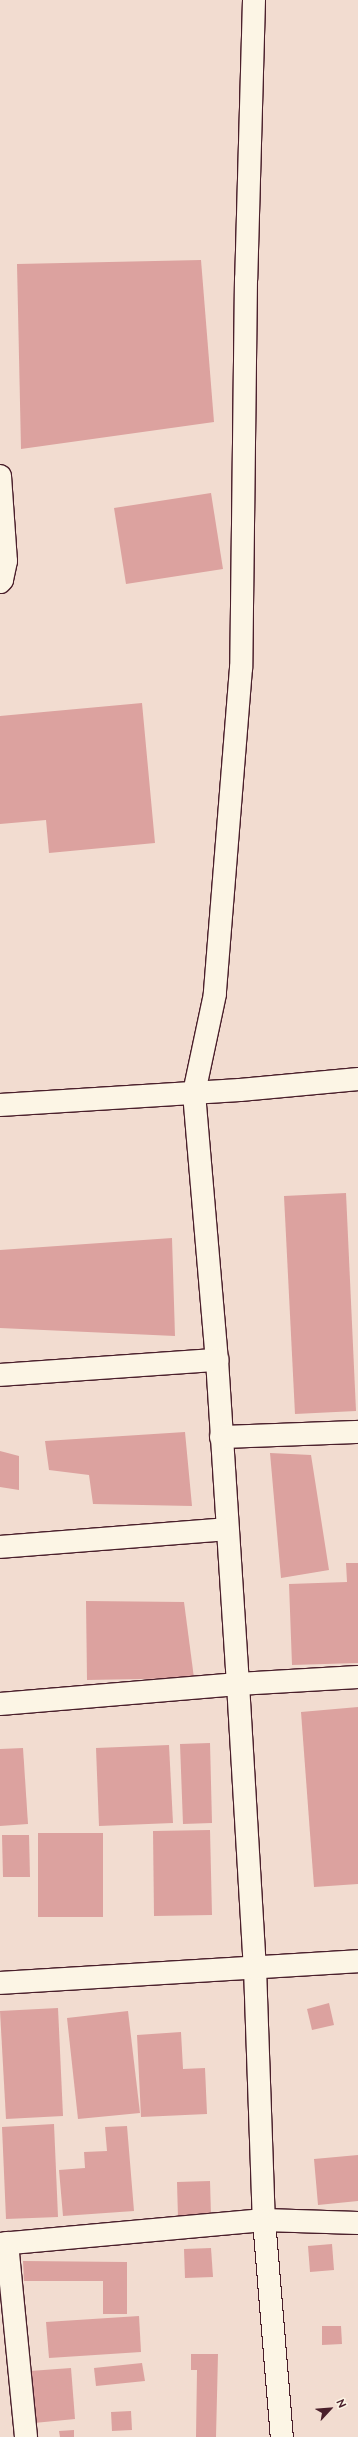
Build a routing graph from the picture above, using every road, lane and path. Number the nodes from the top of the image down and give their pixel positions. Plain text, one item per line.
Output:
1 (254, 0) edge
2 (0, 476) edge
3 (0, 582) edge
4 (358, 1079) edge
5 (194, 1093) junction
6 (0, 1105) edge
7 (217, 1360) junction
8 (0, 1375) edge
9 (358, 1432) edge
10 (221, 1437) junction
11 (227, 1529) junction
12 (0, 1547) edge
13 (358, 1677) edge
14 (238, 1684) junction
15 (0, 1704) edge
16 (358, 1961) edge
17 (255, 1968) junction
18 (0, 1983) edge
19 (264, 2220) junction
20 (358, 2223) edge
21 (3, 2244) edge
22 (26, 2437) edge
23 (282, 2437) edge

1 - 5 street
2 - 3 street
4 - 5 street
5 - 6 street
5 - 7 street
7 - 8 street
7 - 10 street
9 - 10 street
10 - 11 street
11 - 12 street
11 - 14 street
13 - 14 street
14 - 15 street
14 - 17 street
16 - 17 street
17 - 18 street
17 - 19 street
19 - 20 street
19 - 21 street
19 - 23 street
21 - 22 street

